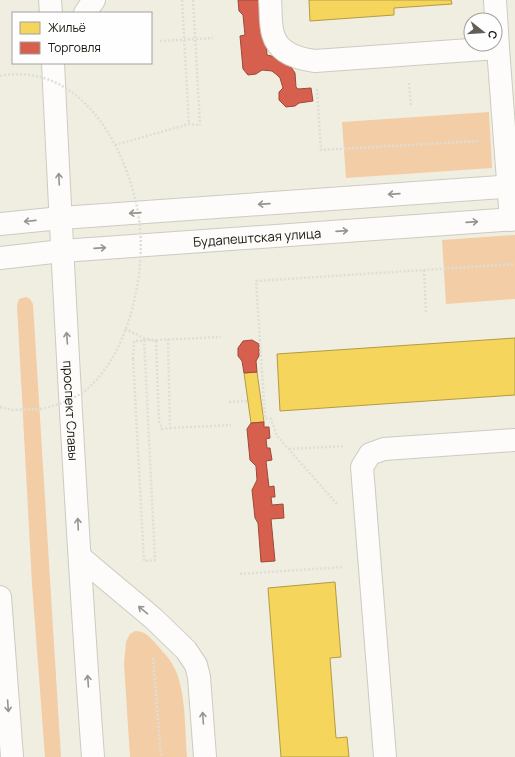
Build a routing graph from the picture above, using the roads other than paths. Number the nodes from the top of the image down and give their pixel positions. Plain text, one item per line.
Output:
1 (50, 0) edge
2 (94, 0) edge
3 (270, 0) edge
4 (495, 0) edge
5 (51, 12) edge
6 (87, 12) edge
7 (496, 12) edge
8 (463, 50) edge
9 (498, 52) edge
10 (53, 64) edge
11 (512, 186) edge
12 (61, 218) junction
13 (513, 219) edge
14 (0, 224) edge
15 (62, 251) junction
16 (0, 258) edge
17 (515, 440) edge
18 (80, 557) junction
19 (0, 597) edge
20 (12, 757) edge
21 (93, 757) edge
22 (205, 757) edge
23 (386, 757) edge

1 - 5 street
2 - 6 street
3 - 8 street
4 - 7 street
9 - 11 street
12 -> 10 street, проспект Славы
11 -> 12 street
11 - 13 street
12 -> 14 street
12 - 15 street, проспект Славы
15 -> 13 street, Будапештская улица
15 - 16 street, Будапештская улица
18 -> 15 street, проспект Славы
17 - 23 street
21 -> 18 street, проспект Славы
22 -> 18 street
19 -> 20 street

